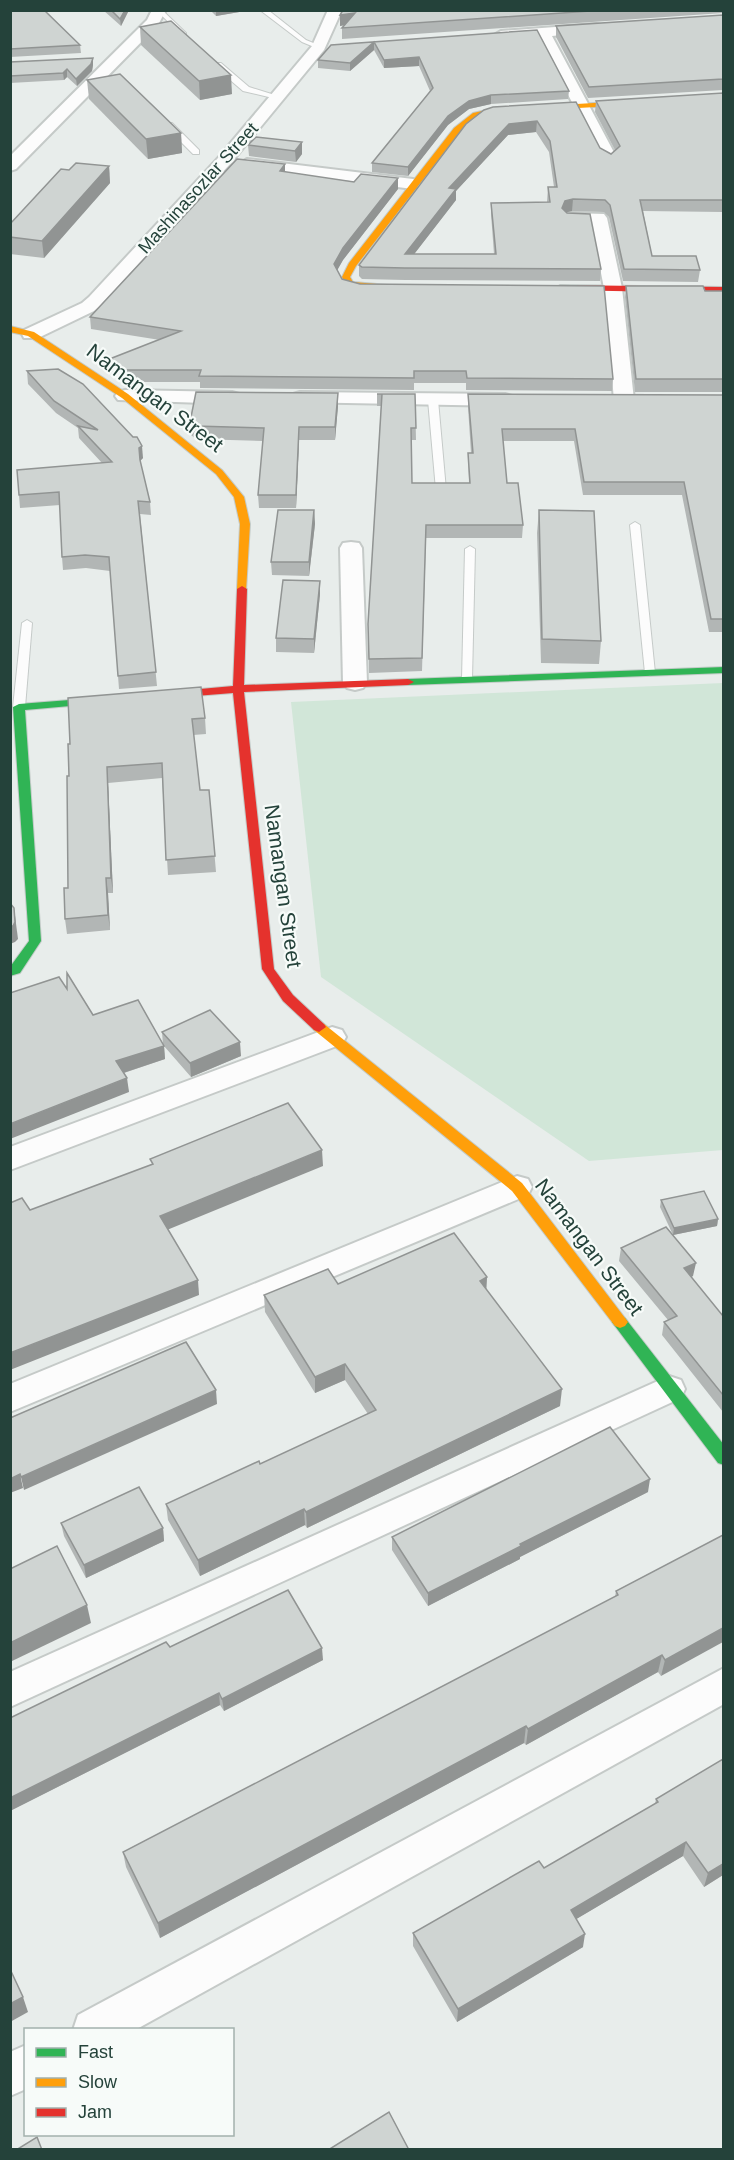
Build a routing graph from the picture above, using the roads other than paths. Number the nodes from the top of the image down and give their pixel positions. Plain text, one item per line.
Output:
1 (263, 10) edge
2 (335, 10) edge
3 (159, 11) edge
4 (613, 27) edge
5 (543, 32) junction
6 (484, 36) edge
7 (194, 42) edge
8 (325, 47) junction
9 (211, 58) edge
10 (277, 97) junction
11 (723, 97) edge
12 (583, 104) junction
13 (164, 120) edge
14 (196, 152) dead end
15 (609, 158) edge
16 (224, 161) junction
17 (10, 166) edge
18 (413, 184) junction
19 (572, 218) edge
20 (613, 288) junction
21 (403, 289) edge
22 (542, 289) edge
23 (723, 290) edge
24 (10, 329) edge
25 (31, 334) junction
26 (125, 396) junction
27 (255, 398) edge
28 (279, 398) edge
29 (433, 400) junction
30 (529, 400) edge
31 (600, 400) edge
32 (624, 400) junction
33 (646, 400) edge
34 (441, 490) edge
35 (634, 525) dead end
36 (351, 548) dead end
37 (470, 549) dead end
38 (27, 623) dead end
39 (723, 670) edge
40 (650, 673) junction
41 (467, 679) junction
42 (355, 683) junction
43 (238, 688) junction
44 (19, 707) junction
45 (10, 972) edge
46 (332, 1036) junction
47 (10, 1159) edge
48 (517, 1187) junction
49 (669, 1389) junction
50 (10, 1399) edge
51 (723, 1458) edge
52 (723, 1685) edge
53 (10, 1690) edge
54 (97, 2028) edge
55 (24, 2067) edge
56 (10, 2074) edge

1 - 8 lane
2 - 8 street, Mashinasozlar Street
3 - 7 lane
3 - 17 street
4 - 5 street
5 - 6 street
5 - 12 street
8 - 10 street, Mashinasozlar Street
9 - 10 lane
10 - 16 street, Mashinasozlar Street
11 - 12 street
12 - 15 street
12 - 18 street
13 - 14 lane
16 - 18 street
16 - 25 street, Mashinasozlar Street
18 - 21 street
19 - 20 street
20 - 22 street
20 - 23 street
20 - 32 street
24 - 25 street, Namangan Street
25 - 26 street, Namangan Street
26 - 27 street
26 - 43 street, Namangan Street
28 - 29 street
29 - 30 street
29 - 34 lane
31 - 32 street
32 - 33 street
35 - 40 lane
36 - 42 street
37 - 41 lane
38 - 44 lane
39 - 40 street
40 - 41 street
41 - 42 street
42 - 43 street
43 - 44 street
43 - 46 street, Namangan Street
44 - 45 street
46 - 47 street
46 - 48 street, Namangan Street
48 - 49 street, Namangan Street
48 - 50 street
49 - 51 street, Namangan Street
49 - 53 street
52 - 54 street
55 - 56 street

